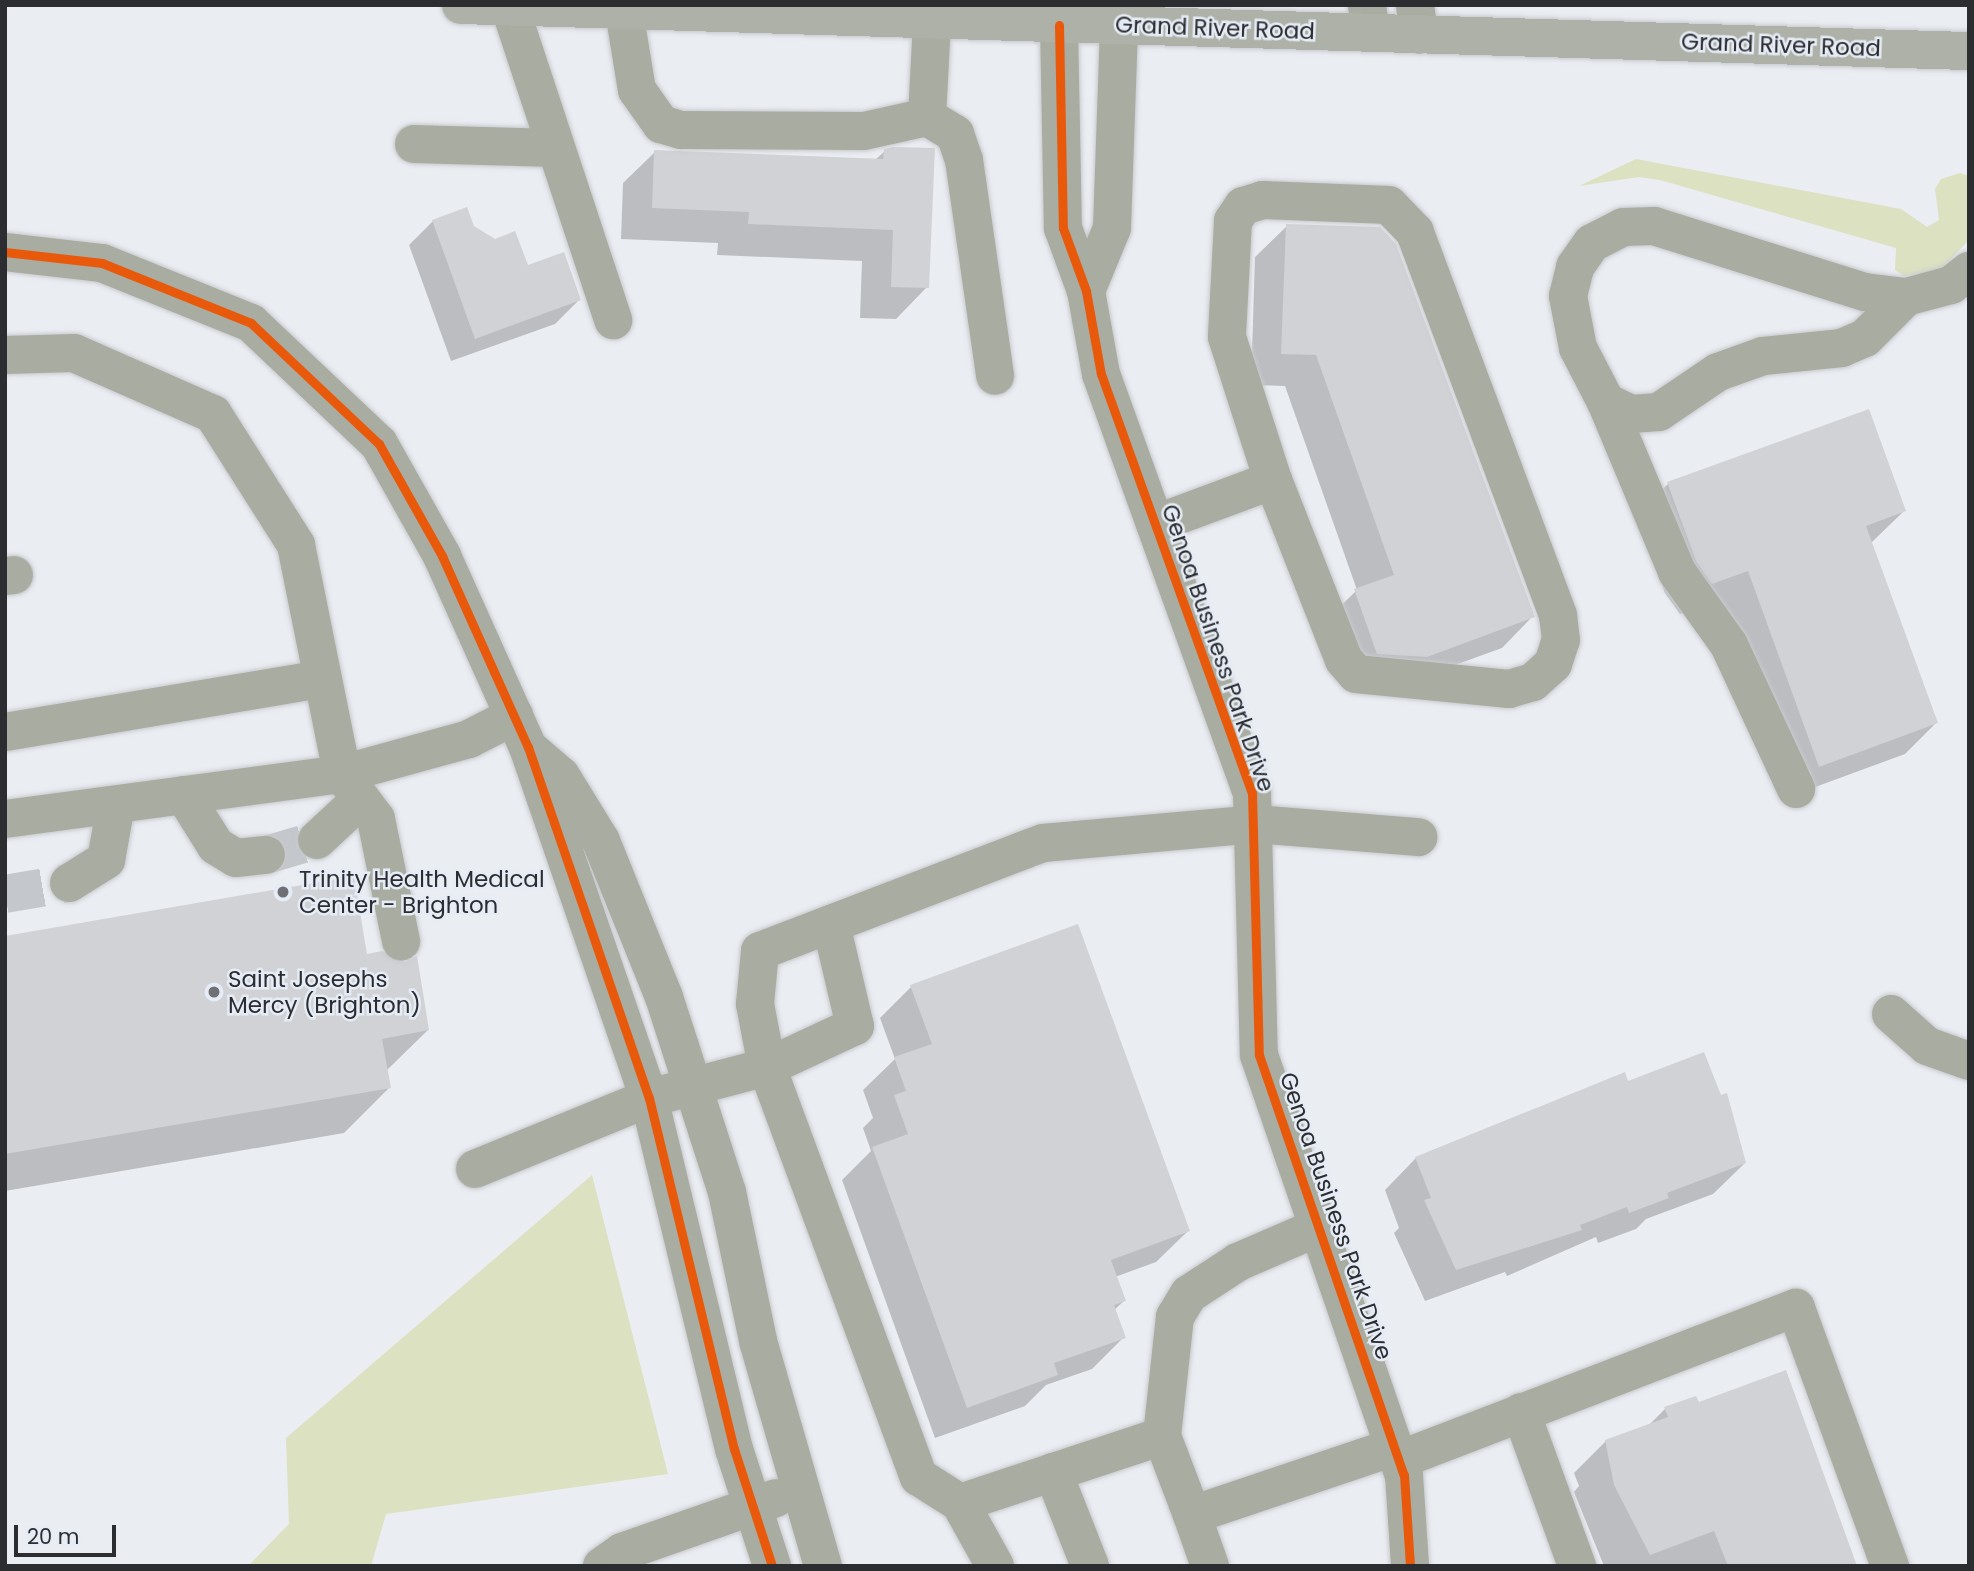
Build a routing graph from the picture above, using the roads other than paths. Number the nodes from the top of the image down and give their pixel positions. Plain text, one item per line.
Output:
1 (483, 6) edge
2 (624, 11) junction
3 (812, 11) edge
4 (1369, 19) edge
5 (932, 20) junction
6 (1417, 20) edge
7 (1059, 25) junction
8 (1119, 25) junction
9 (1969, 51) edge
10 (927, 117) junction
11 (414, 144) dead end
12 (553, 148) junction
13 (5, 252) edge
14 (1969, 271) edge
15 (1086, 291) junction
16 (1906, 297) junction
17 (613, 320) dead end
18 (5, 355) edge
19 (995, 376) dead end
20 (1606, 402) junction
21 (1273, 480) junction
22 (1155, 524) junction
23 (322, 679) junction
24 (5, 732) edge
25 (521, 732) junction
26 (351, 786) junction
27 (1796, 789) dead end
28 (184, 795) junction
29 (116, 805) junction
30 (5, 820) edge
31 (1255, 824) junction
32 (1418, 837) dead end
33 (317, 840) tunnel mouth
34 (265, 855) tunnel mouth
35 (69, 883) tunnel mouth
36 (831, 924) junction
37 (401, 940) dead end
38 (1891, 1014) dead end
39 (1969, 1061) edge
40 (767, 1067) junction
41 (694, 1085) junction
42 (649, 1098) junction
43 (475, 1169) dead end
44 (1319, 1227) junction
45 (1521, 1412) junction
46 (1162, 1436) junction
47 (1397, 1453) junction
48 (1053, 1472) junction
49 (797, 1490) junction
50 (960, 1503) junction
51 (752, 1507) junction
52 (1192, 1515) junction
53 (602, 1566) edge
54 (772, 1566) edge
55 (823, 1566) edge
56 (995, 1566) edge
57 (1090, 1566) edge
58 (1210, 1566) edge
59 (1410, 1566) edge
60 (1577, 1566) edge
61 (1889, 1566) edge

1 - 2 main road, Grand River Road
1 - 12 street
2 - 3 main road, Grand River Road
2 - 10 street
3 - 5 main road, Grand River Road
4 - 6 main road, Grand River Road
4 - 8 main road, Grand River Road
5 - 7 main road, Grand River Road
5 - 10 street
6 - 9 main road, Grand River Road
7 - 8 main road, Grand River Road
7 - 15 street, Genoa Business Park Drive
8 - 15 street
10 - 19 street
11 - 12 street
12 - 17 street
13 - 25 street
14 - 16 street
15 - 22 street, Genoa Business Park Drive
16 - 20 street
16 - 20 street
18 - 23 street
20 - 27 street
21 - 21 street
21 - 22 street
22 - 31 street, Genoa Business Park Drive
23 - 24 street
23 - 26 street
25 - 26 street
25 - 41 street
25 - 42 street
26 - 28 street
26 - 33 street
26 - 37 street
28 - 29 street
28 - 34 street
29 - 30 street
29 - 35 street
31 - 32 street
31 - 36 street
31 - 44 street, Genoa Business Park Drive
36 - 40 street
36 - 40 street
38 - 39 street
40 - 41 street
40 - 50 street
41 - 42 street
41 - 49 street
42 - 43 street
42 - 51 street
44 - 46 street
44 - 47 street, Genoa Business Park Drive
45 - 47 street
45 - 60 street
45 - 61 street
46 - 48 street
46 - 52 street
47 - 52 street
47 - 59 street, Genoa Business Park Drive
48 - 50 street
48 - 57 street
49 - 51 street
49 - 55 street
50 - 56 street
51 - 53 street
51 - 54 street
52 - 58 street

